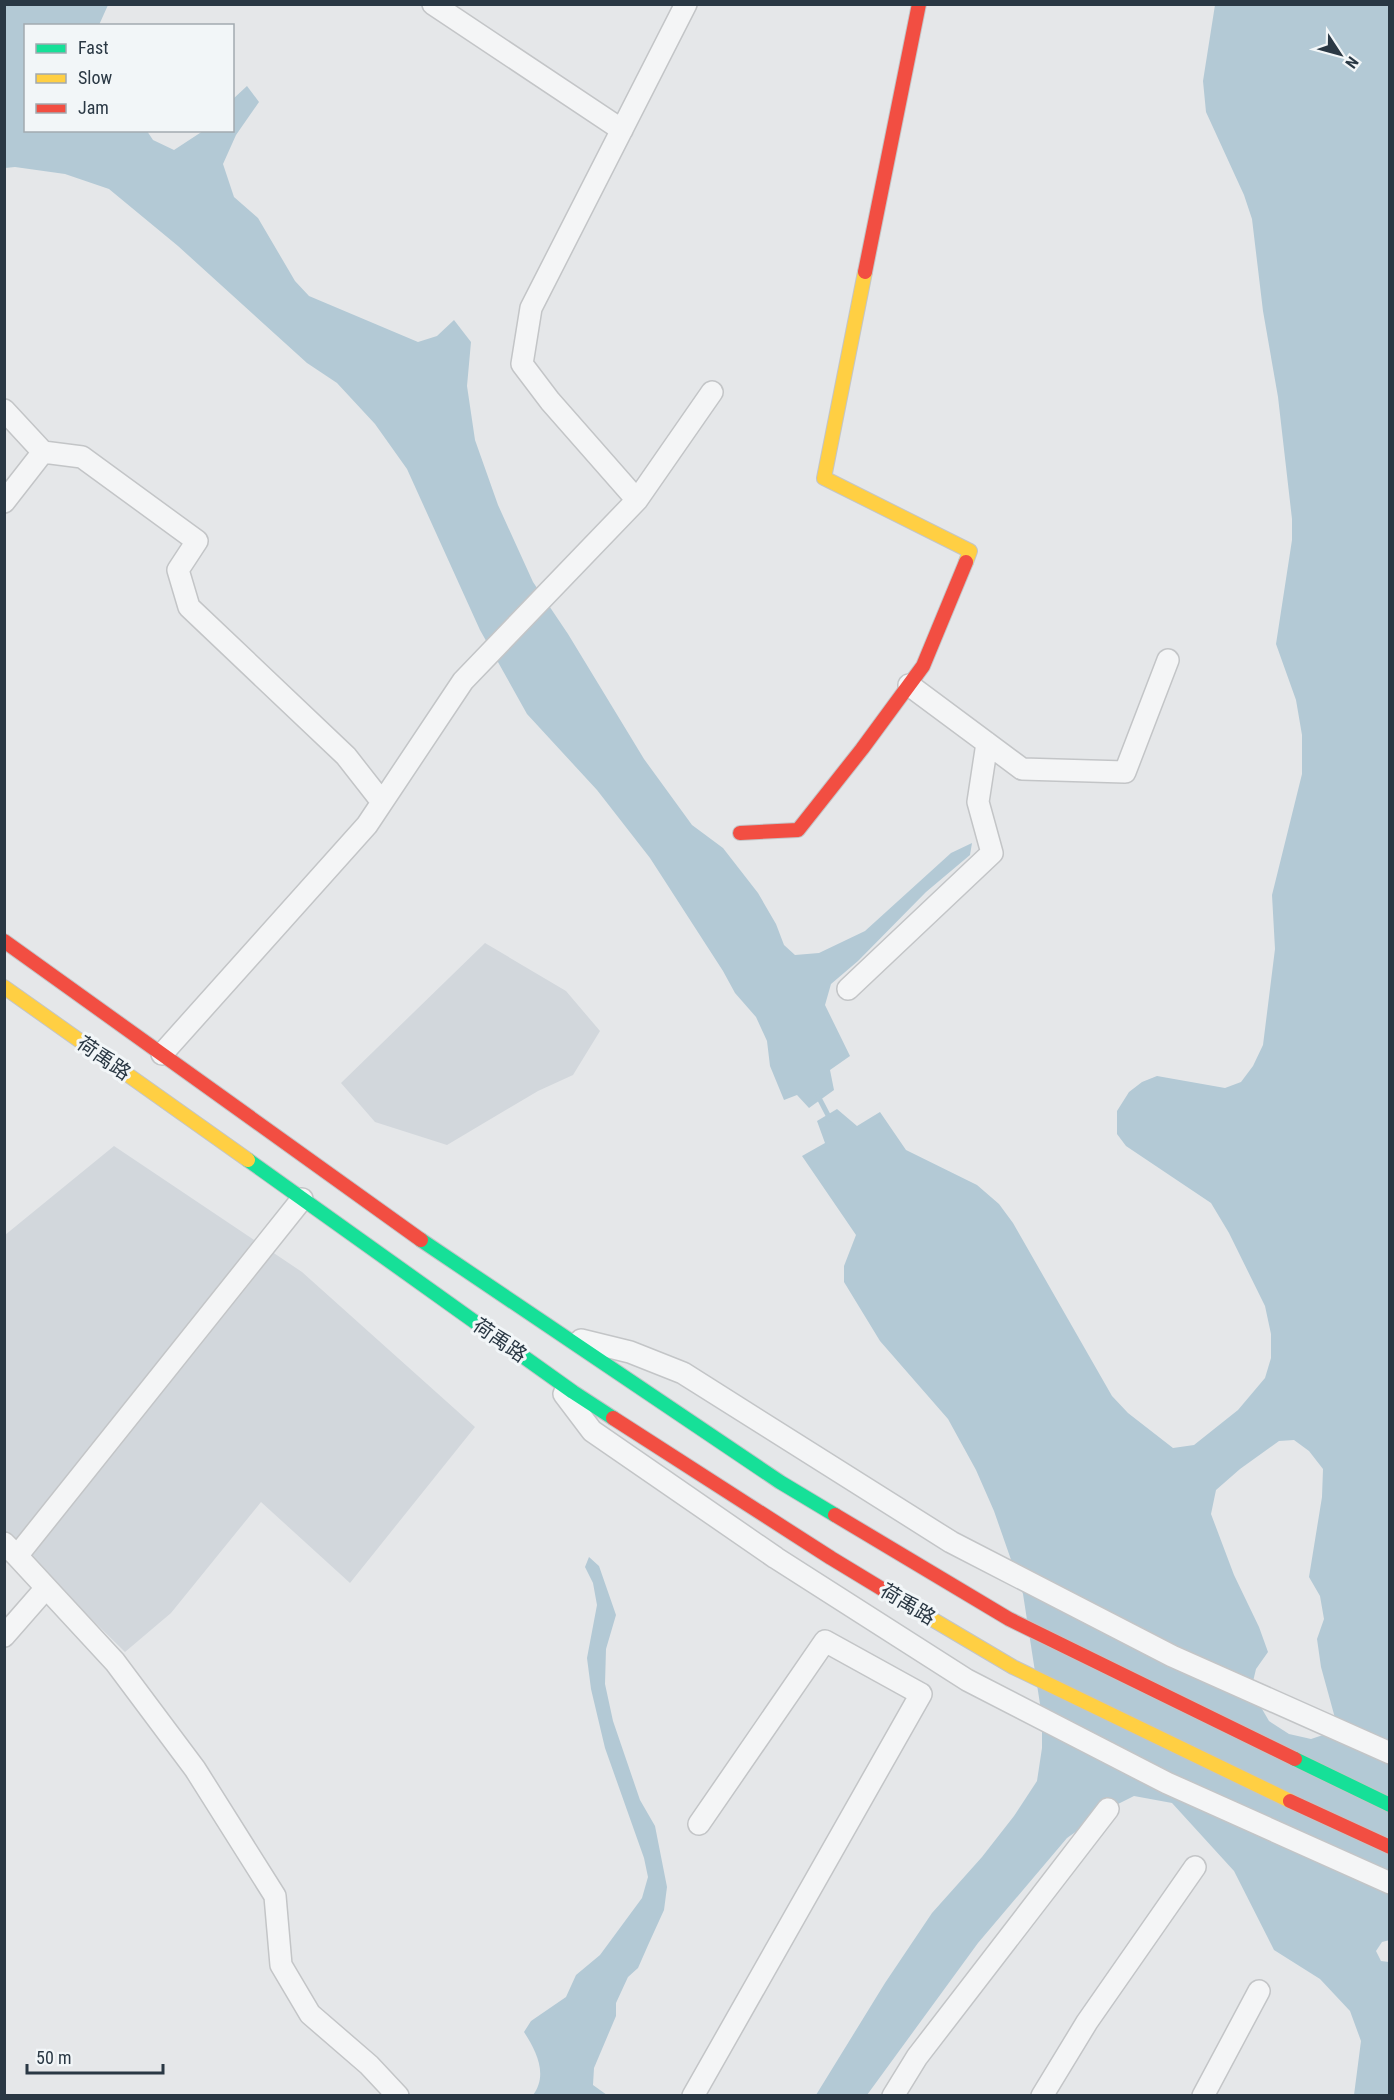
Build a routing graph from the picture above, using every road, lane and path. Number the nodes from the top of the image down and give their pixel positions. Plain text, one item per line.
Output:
1 (433, 4) edge
2 (686, 4) edge
3 (918, 4) edge
4 (622, 130) junction
5 (712, 392) dead end
6 (4, 410) edge
7 (43, 452) junction
8 (637, 500) junction
9 (4, 502) edge
10 (1168, 660) dead end
11 (909, 685) junction
12 (987, 743) junction
13 (382, 802) junction
14 (740, 833) dead end
15 (4, 941) edge
16 (4, 987) edge
17 (848, 989) dead end
18 (162, 1054) junction
19 (302, 1199) junction
20 (560, 1334) junction
21 (551, 1377) junction
22 (11, 1549) edge
23 (46, 1588) junction
24 (4, 1636) edge
25 (1389, 1754) edge
26 (1389, 1805) edge
27 (1108, 1809) dead end
28 (699, 1824) dead end
29 (1389, 1847) edge
30 (1195, 1867) dead end
31 (1389, 1883) edge
32 (1259, 1991) dead end
33 (398, 2096) edge
34 (693, 2096) edge
35 (893, 2096) edge
36 (1042, 2096) edge
37 (1203, 2096) edge

1 - 4 street
2 - 4 street
3 - 11 main road
4 - 8 street
5 - 8 street
6 - 7 street
7 - 9 street
7 - 13 street
8 - 13 street
10 - 12 street
11 - 12 street
11 - 14 main road
12 - 17 street
13 - 18 street
15 - 18 main road, 荷禹路
16 - 19 main road, 荷禹路
18 - 20 main road, 荷禹路
19 - 21 main road, 荷禹路
19 - 22 street
20 - 25 street
20 - 26 main road, 荷禹路
21 - 29 main road, 荷禹路
21 - 31 street
22 - 23 street
23 - 24 street
23 - 33 street
27 - 35 street
28 - 34 street
30 - 36 street
32 - 37 street

